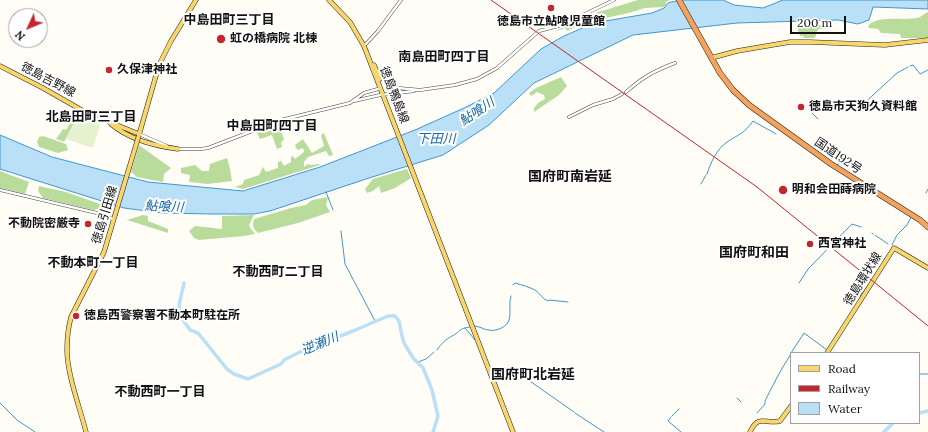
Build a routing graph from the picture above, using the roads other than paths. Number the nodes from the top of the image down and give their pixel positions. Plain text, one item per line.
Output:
1 (196, 0) edge
2 (329, 0) edge
3 (333, 0) edge
4 (401, 0) edge
5 (614, 0) edge
6 (680, 0) edge
7 (928, 40) edge
8 (365, 45) junction
9 (711, 56) junction
10 (675, 63) dead end
11 (0, 66) edge
12 (387, 87) dead end
13 (378, 89) dead end
14 (420, 90) junction
15 (626, 92) dead end
16 (622, 94) dead end
17 (385, 95) junction
18 (350, 103) junction
19 (569, 117) dead end
20 (108, 121) junction
21 (139, 135) junction
22 (178, 149) junction
23 (0, 190) edge
24 (115, 217) junction
25 (928, 227) edge
26 (928, 268) edge
27 (828, 352) edge
28 (790, 407) edge
29 (86, 432) edge
30 (513, 432) edge
31 (750, 432) edge

1 - 21 main road, 徳島引田線
2 - 8 main road, 徳島鴨島線
3 - 8 main road, 徳島鴨島線
4 - 8 street
5 - 14 street
6 - 9 highway, 国道192号
7 - 9 main road
8 - 17 main road, 徳島鴨島線
9 - 25 highway, 国道192号
10 - 15 street
11 - 20 main road, 徳島吉野線
12 - 14 street
13 - 18 street
14 - 17 street
16 - 19 street
17 - 18 street
17 - 30 main road, 徳島鴨島線
18 - 22 street
20 - 21 main road, 徳島吉野線
20 - 22 main road, 徳島吉野線
21 - 22 street
21 - 24 main road, 徳島引田線, bridge
23 - 24 street
24 - 29 main road, 徳島引田線
26 - 27 main road, 徳島環状線
28 - 31 main road

